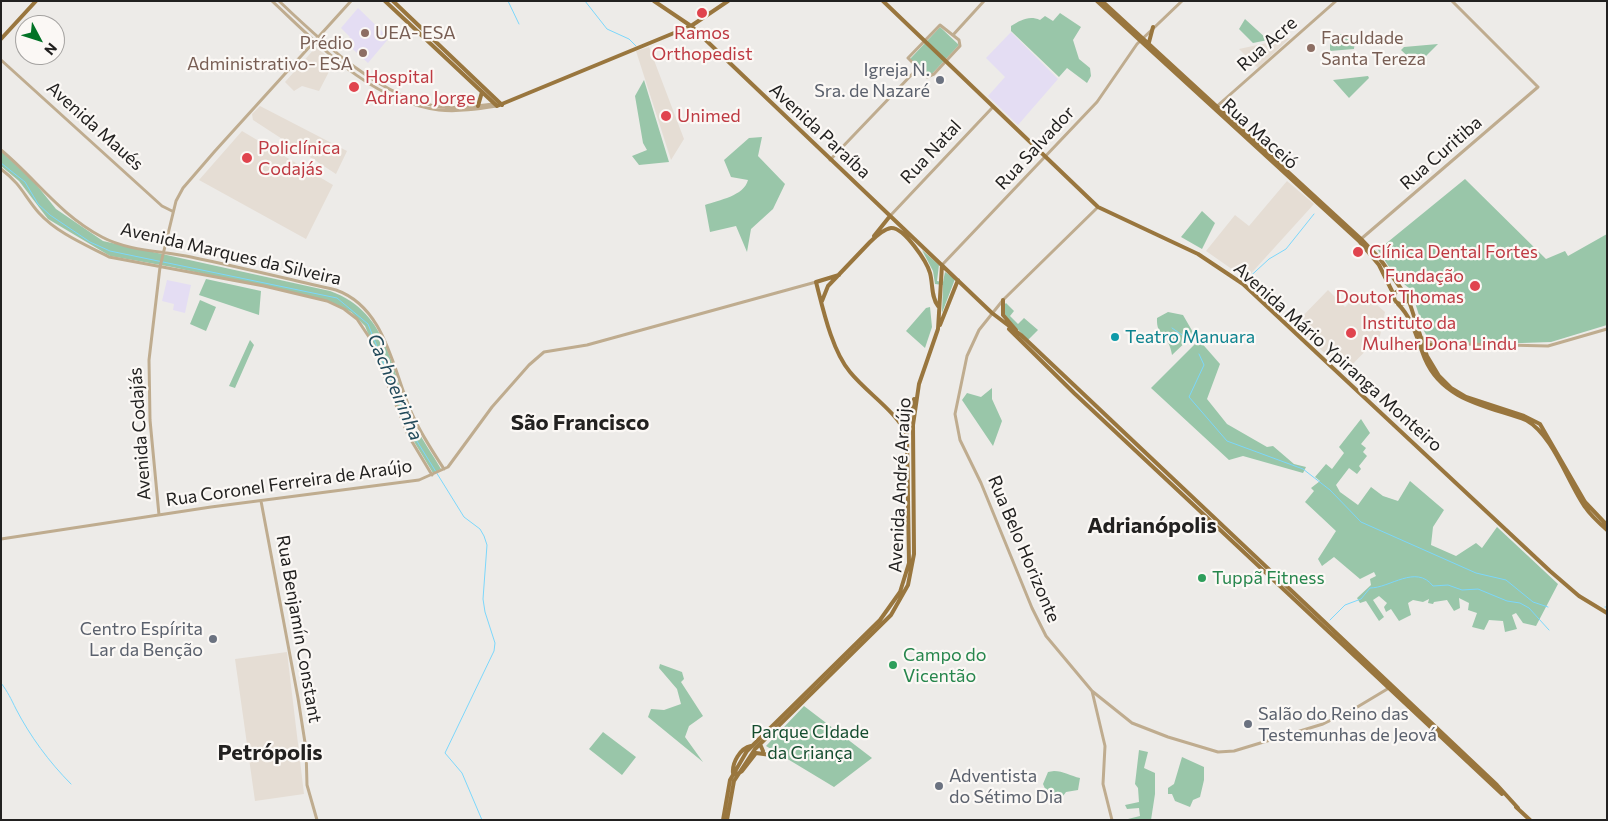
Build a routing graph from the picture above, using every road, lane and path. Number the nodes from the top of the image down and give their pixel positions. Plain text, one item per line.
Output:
1 (36, 1) edge
2 (272, 1) edge
3 (279, 1) edge
4 (351, 1) edge
5 (385, 1) edge
6 (393, 1) edge
7 (654, 1) edge
8 (728, 1) edge
9 (883, 1) edge
10 (984, 1) edge
11 (1097, 1) edge
12 (1102, 1) edge
13 (1182, 1) edge
14 (1336, 1) edge
15 (1452, 1) edge
16 (398, 6) junction
17 (394, 10) junction
18 (691, 26) junction
19 (1153, 27) junction
20 (952, 35) junction
21 (1, 39) edge
22 (316, 39) junction
23 (924, 40) junction
24 (1140, 40) junction
25 (1148, 46) junction
26 (1, 60) edge
27 (451, 60) junction
28 (946, 62) junction
29 (918, 68) junction
30 (483, 92) junction
31 (499, 104) junction
32 (478, 106) junction
33 (1215, 107) junction
34 (992, 108) junction
35 (1, 150) edge
36 (1045, 158) junction
37 (830, 160) junction
38 (1, 170) edge
39 (1098, 207) junction
40 (172, 211) junction
41 (890, 216) junction
42 (1361, 239) junction
43 (869, 243) junction
44 (163, 253) junction
45 (1374, 256) junction
46 (1378, 261) junction
47 (160, 265) junction
48 (942, 265) junction
49 (839, 275) junction
50 (958, 280) junction
51 (816, 282) junction
52 (1402, 290) junction
53 (1394, 295) junction
54 (1408, 298) junction
55 (1003, 300) junction
56 (1398, 304) junction
57 (822, 306) junction
58 (938, 306) junction
59 (992, 313) junction
60 (1004, 323) junction
61 (938, 329) junction
62 (1607, 329) edge
63 (1020, 335) junction
64 (1419, 339) junction
65 (1423, 343) junction
66 (1437, 344) junction
67 (1431, 345) junction
68 (1425, 351) junction
69 (918, 390) junction
70 (1088, 394) dead end
71 (1089, 400) junction
72 (898, 421) junction
73 (443, 469) junction
74 (433, 474) junction
75 (261, 501) junction
76 (159, 515) junction
77 (1607, 525) edge
78 (1607, 530) edge
79 (1, 539) edge
80 (1607, 613) edge
81 (1384, 683) junction
82 (1389, 688) junction
83 (1092, 691) junction
84 (1376, 694) junction
85 (1445, 739) junction
86 (760, 744) junction
87 (754, 750) junction
88 (763, 751) dead end
89 (771, 755) dead end
90 (735, 774) junction
91 (317, 820) edge
92 (723, 820) edge
93 (727, 820) edge
94 (1112, 820) edge
95 (1530, 820) edge

1 - 21 main road
2 - 22 street
3 - 22 street
4 - 22 street, Avenida Codajás
5 - 17 main road
6 - 16 main road
7 - 18 main road, Avenida Paraíba
8 - 18 main road
9 - 23 main road, Avenida Mário Ypiranga Monteiro
10 - 20 street
11 - 24 main road, Rua Maceió
12 - 24 main road, Rua Maceió
13 - 19 street, Rua Salvador
14 - 33 street, Rua Acre
15 - 42 street, Rua Curitiba
16 - 17 main road
16 - 27 main road
17 - 27 main road
18 - 31 main road
18 - 37 main road, Avenida Paraíba
19 - 24 street, Rua Salvador
19 - 25 main road
20 - 23 street
20 - 28 street
22 - 31 street
22 - 32 street
22 - 40 street, Avenida Codajás
23 - 28 main road, Avenida Mário Ypiranga Monteiro
23 - 29 street
24 - 25 main road, Rua Maceió
24 - 36 street, Rua Salvador
24 - 45 main road, Rua Maceió
25 - 33 main road, Rua Maceió
26 - 40 street, Avenida Maués
27 - 30 main road
28 - 29 street
28 - 34 main road, Avenida Mário Ypiranga Monteiro
29 - 37 street
30 - 31 main road
30 - 32 main road
31 - 32 street
33 - 42 main road, Rua Maceió
34 - 36 main road, Avenida Mário Ypiranga Monteiro
34 - 41 street, Rua Natal
35 - 44 street, Avenida Marques da Silveira
36 - 39 main road, Avenida Mário Ypiranga Monteiro
36 - 48 street, Rua Salvador
37 - 41 main road, Avenida Paraíba
38 - 47 street, Avenida Marques da Silveira
39 - 55 street, Rua Belo Horizonte
39 - 80 main road, Avenida Mário Ypiranga Monteiro
40 - 44 street, Avenida Codajás
41 - 43 main road
41 - 48 main road, Avenida Paraíba
42 - 45 main road, Rua Maceió
43 - 49 main road
43 - 58 main road
44 - 47 street, Avenida Codajás
44 - 73 street, Avenida Marques da Silveira
45 - 46 main road, Rua Maceió
46 - 52 main road, Rua Maceió
46 - 53 main road, Rua Maceió
47 - 74 street, Avenida Marques da Silveira
47 - 76 street, Avenida Codajás
48 - 50 main road, Avenida Paraíba
48 - 58 main road, Avenida André Araújo
49 - 51 main road
49 - 57 main road
50 - 59 main road, Avenida Paraíba
50 - 61 main road
51 - 57 main road
51 - 73 street
52 - 53 main road
52 - 54 main road
53 - 56 main road
54 - 56 main road
54 - 64 main road
55 - 59 street, Rua Belo Horizonte
55 - 63 main road
56 - 64 main road
57 - 72 main road
58 - 61 main road, Avenida André Araújo
59 - 60 main road, Avenida Paraíba
59 - 83 street, Rua Belo Horizonte
60 - 63 main road
60 - 81 main road
61 - 69 main road, Avenida André Araújo
62 - 66 street
63 - 71 main road
64 - 65 main road
64 - 66 street
64 - 78 main road
65 - 67 street
65 - 68 main road
66 - 67 street
67 - 68 main road
68 - 77 main road
69 - 72 main road
69 - 86 main road, Avenida André Araújo
70 - 71 main road
71 - 85 main road
72 - 87 main road, Avenida André Araújo
73 - 74 street, Rua Coronel Ferreira de Araújo
74 - 75 street, Rua Coronel Ferreira de Araújo
75 - 76 street, Rua Coronel Ferreira de Araújo
75 - 91 street, Rua Benjamín Constant
76 - 79 street, Rua Coronel Ferreira de Araújo
81 - 82 main road
81 - 84 street, Rua Belo Horizonte
82 - 84 street, Rua Belo Horizonte
82 - 85 main road
83 - 84 street, Rua Belo Horizonte
83 - 94 street
85 - 95 main road
86 - 87 main road, Avenida André Araújo
86 - 88 main road
87 - 89 main road
87 - 90 main road, Avenida André Araújo
87 - 90 main road
90 - 92 main road, Avenida André Araújo
90 - 93 main road, Avenida André Araújo

